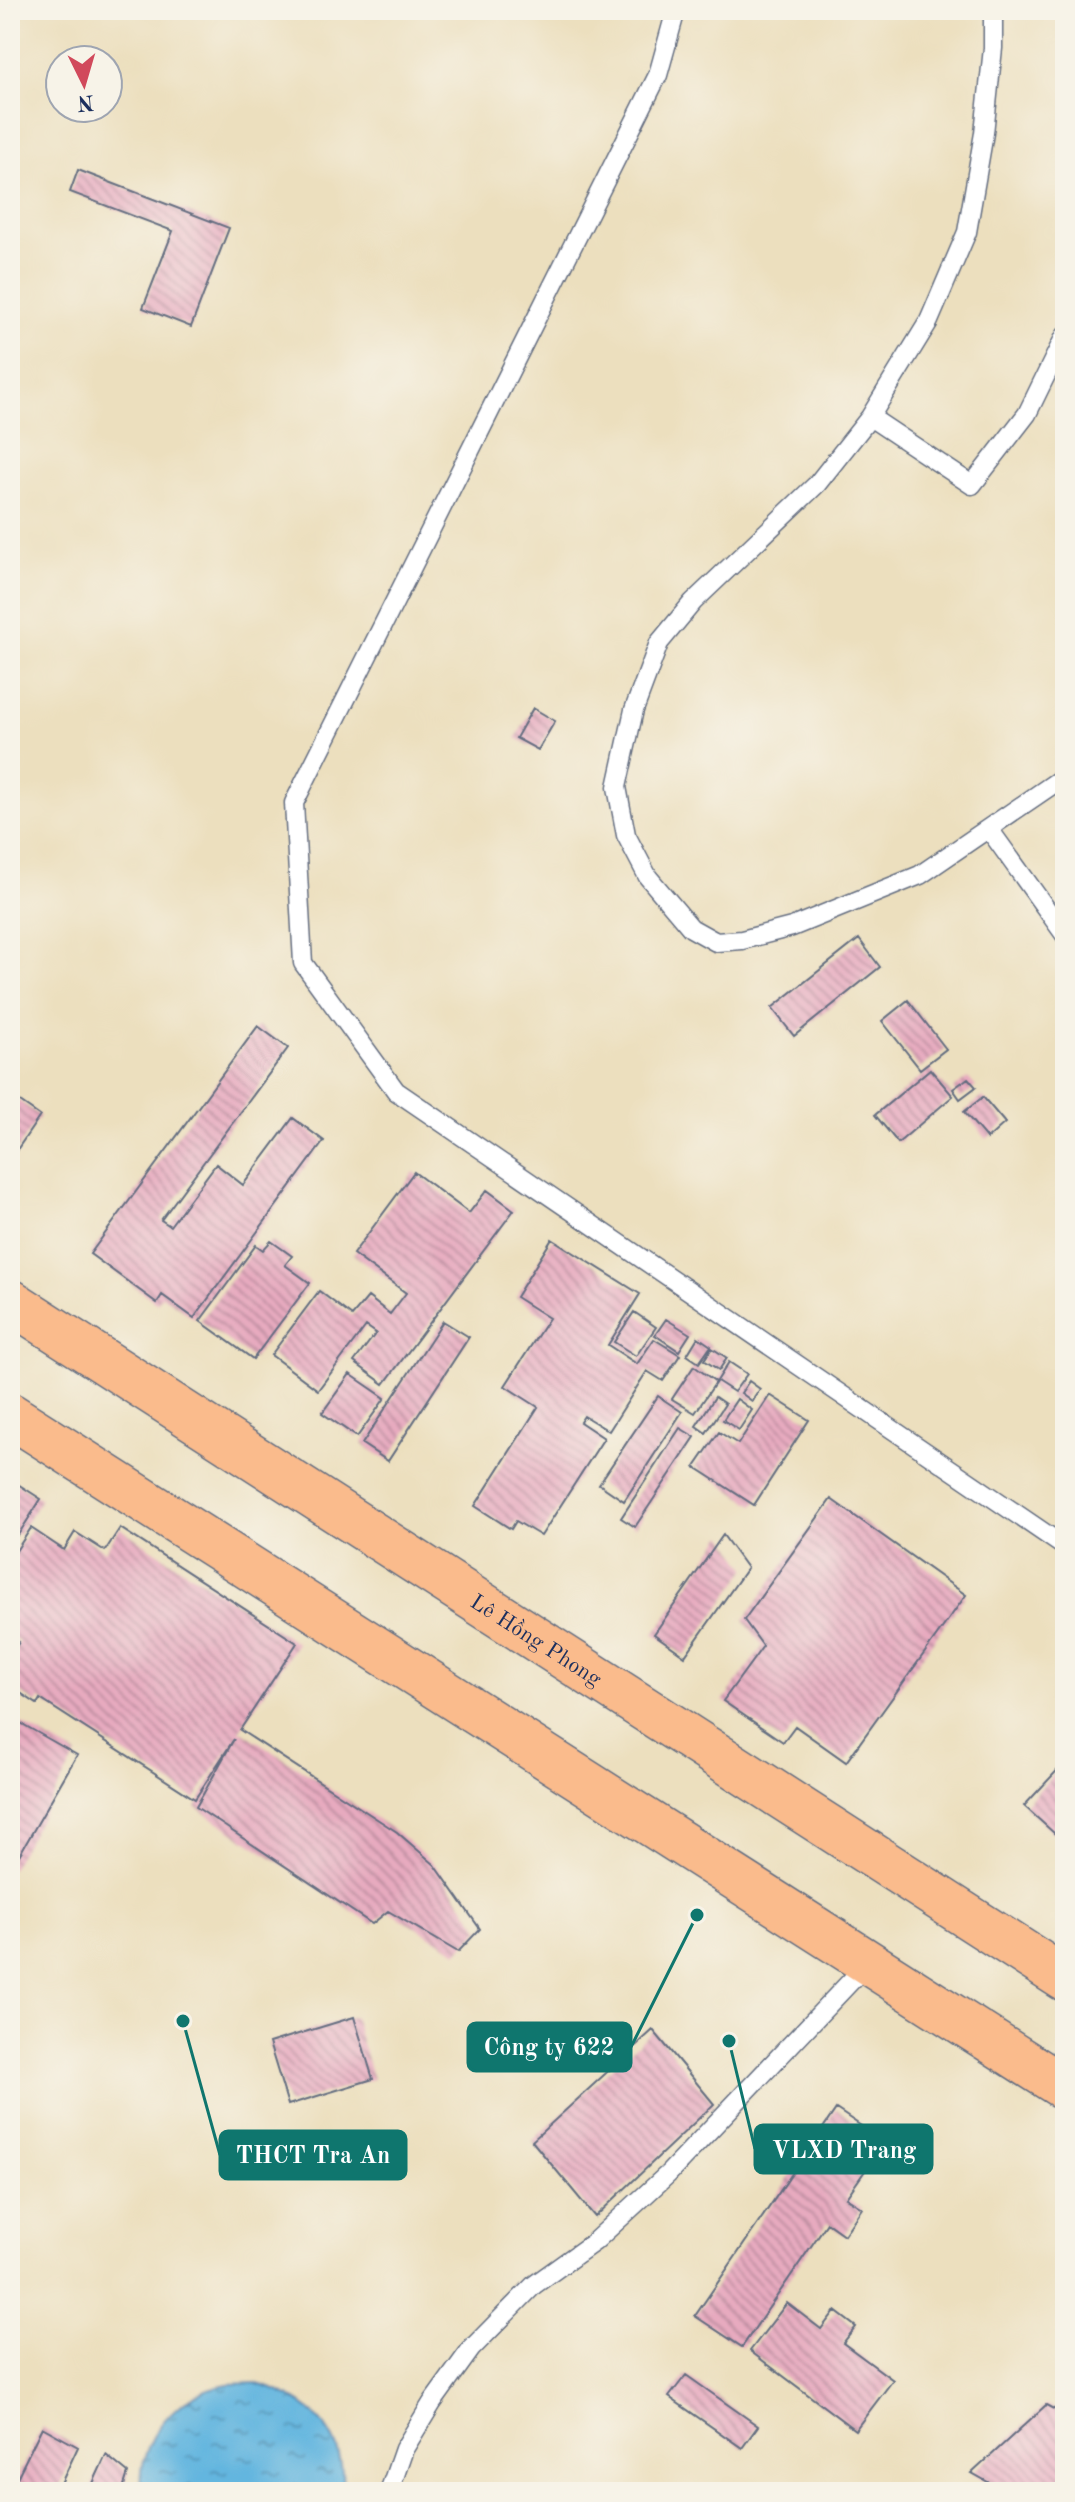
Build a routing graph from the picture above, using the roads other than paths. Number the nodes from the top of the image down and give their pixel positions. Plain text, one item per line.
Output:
1 (676, 10) edge
2 (993, 10) edge
3 (1065, 336) edge
4 (870, 417) junction
5 (1065, 776) edge
6 (989, 829) junction
7 (1065, 935) edge
8 (10, 1301) edge
9 (10, 1415) edge
10 (1065, 1547) edge
11 (869, 1962) junction
12 (1065, 1979) edge
13 (1065, 2088) edge
14 (389, 2492) edge

1 - 10 lane
2 - 4 lane
3 - 4 lane
4 - 6 lane
5 - 6 lane
6 - 7 lane
8 - 12 highway, Lê Hồng Phong
9 - 11 highway
11 - 13 highway
11 - 14 lane

